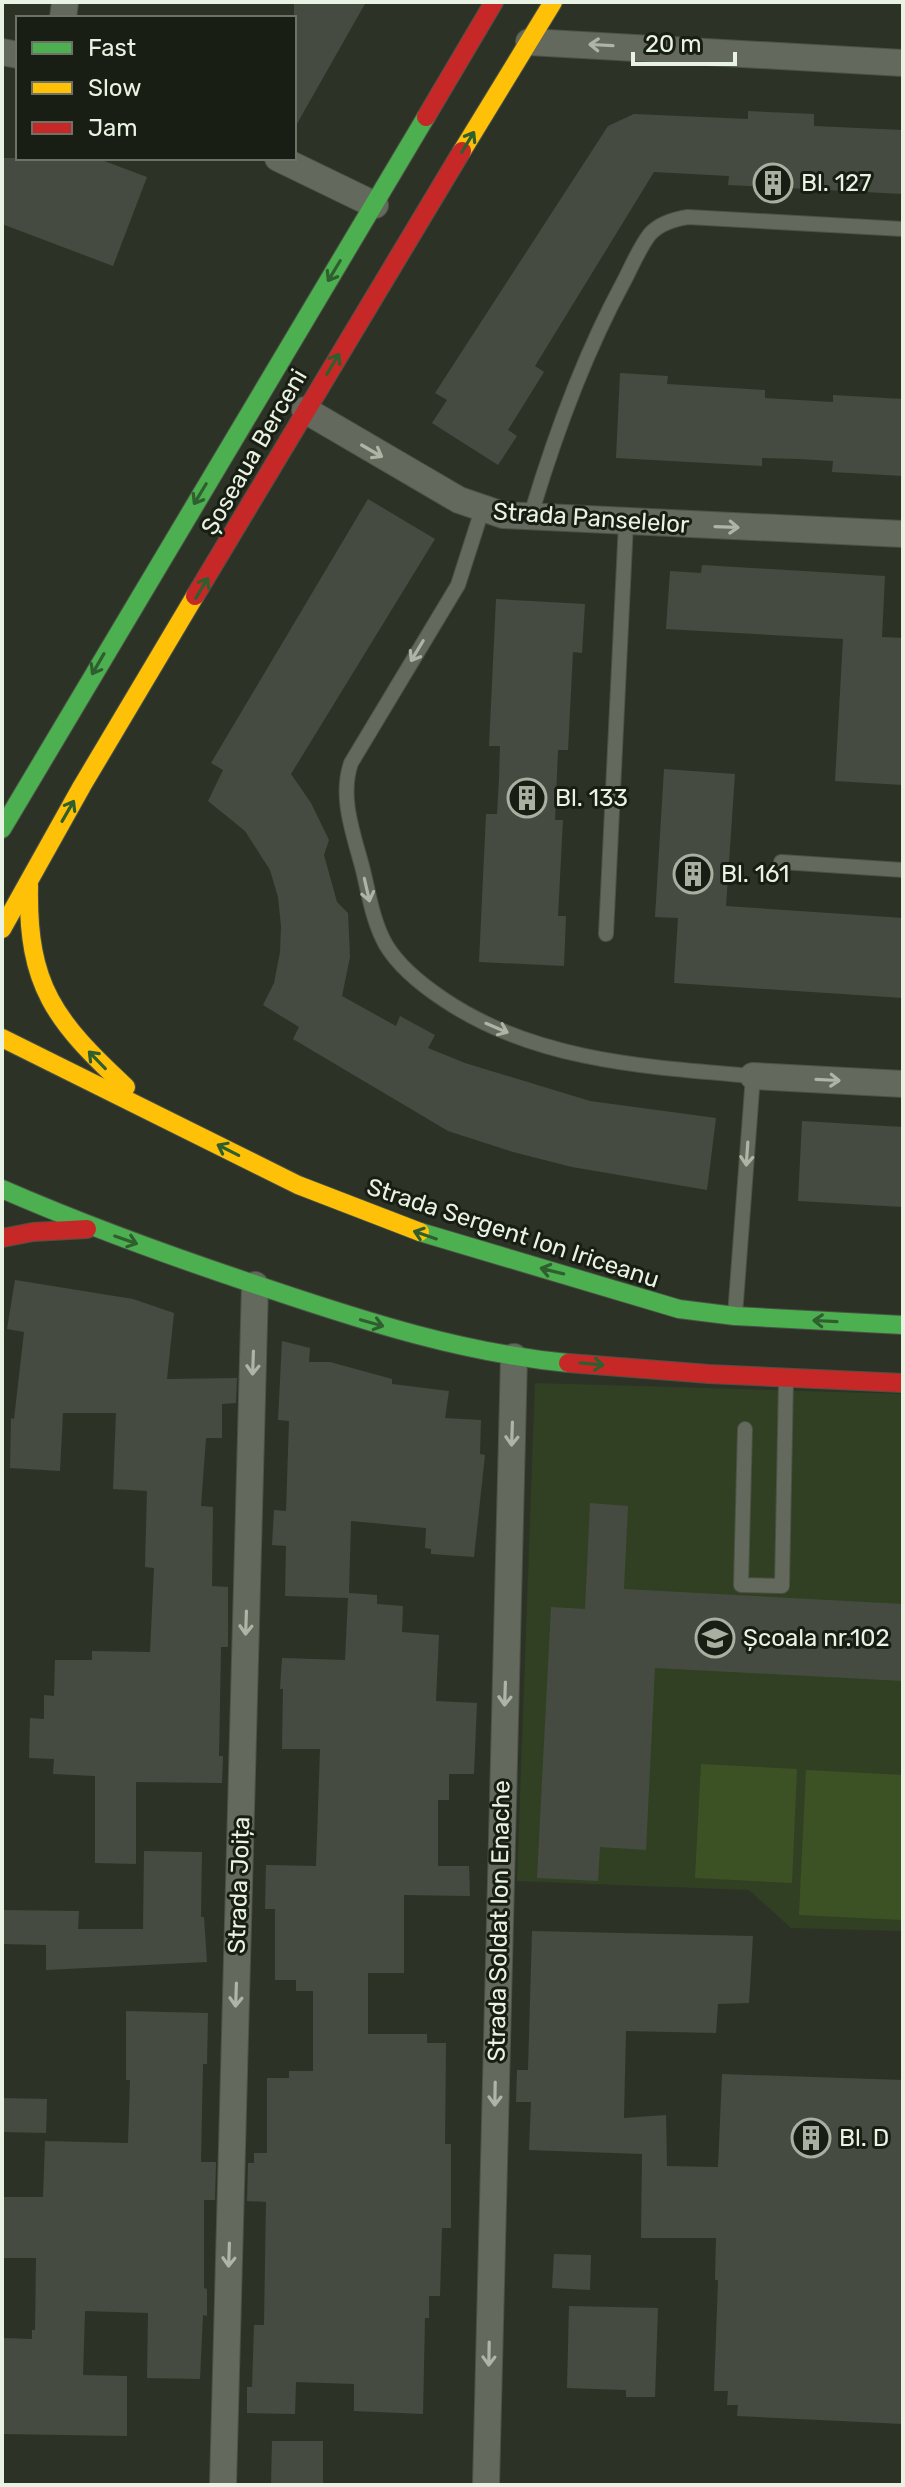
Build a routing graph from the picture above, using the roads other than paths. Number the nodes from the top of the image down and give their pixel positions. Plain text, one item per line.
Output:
1 (494, 2) edge
2 (553, 2) edge
3 (529, 42) junction
4 (903, 63) edge
5 (282, 160) edge
6 (375, 205) junction
7 (903, 229) edge
8 (265, 386) junction
9 (305, 410) junction
10 (482, 510) junction
11 (530, 518) junction
12 (626, 523) junction
13 (903, 534) edge
14 (61, 727) junction
15 (18, 767) dead end
16 (2, 829) edge
17 (781, 862) dead end
18 (903, 870) edge
19 (29, 879) junction
20 (2, 929) edge
21 (606, 934) dead end
22 (2, 1038) edge
23 (753, 1076) junction
24 (903, 1084) edge
25 (155, 1113) junction
26 (2, 1189) edge
27 (94, 1229) junction
28 (2, 1238) edge
29 (255, 1285) junction
30 (735, 1316) junction
31 (903, 1325) edge
32 (514, 1357) junction
33 (787, 1377) junction
34 (903, 1383) edge
35 (745, 1429) dead end
36 (223, 2485) edge
37 (486, 2485) edge

1 - 6 main road, Șoseaua Berceni
2 - 3 main road, Șoseaua Berceni
4 -> 3 street
9 -> 3 main road, Șoseaua Berceni
5 - 6 street
6 -> 8 main road, Șoseaua Berceni
7 - 11 lane
8 - 9 main road
8 -> 14 main road, Șoseaua Berceni
9 -> 10 street, Strada Panselelor
19 -> 9 main road, Șoseaua Berceni
10 - 11 street, Strada Panselelor
10 -> 23 lane
11 - 12 street, Strada Panselelor
12 -> 13 street, Strada Panselelor
12 - 21 lane
14 - 15 main road
14 - 16 main road, Șoseaua Berceni
17 - 18 lane
19 - 20 main road, Șoseaua Berceni
25 -> 19 main road
22 - 25 main road, Strada Sergent Ion Iriceanu
23 -> 24 street
23 -> 30 lane
30 -> 25 main road, Strada Sergent Ion Iriceanu
26 - 27 main road
27 - 28 main road
27 -> 29 main road
29 -> 32 main road
29 -> 36 street, Strada Joița
31 -> 30 main road, Strada Sergent Ion Iriceanu
32 -> 33 main road
32 -> 37 street, Strada Soldat Ion Enache
33 - 34 main road
33 - 35 lane

